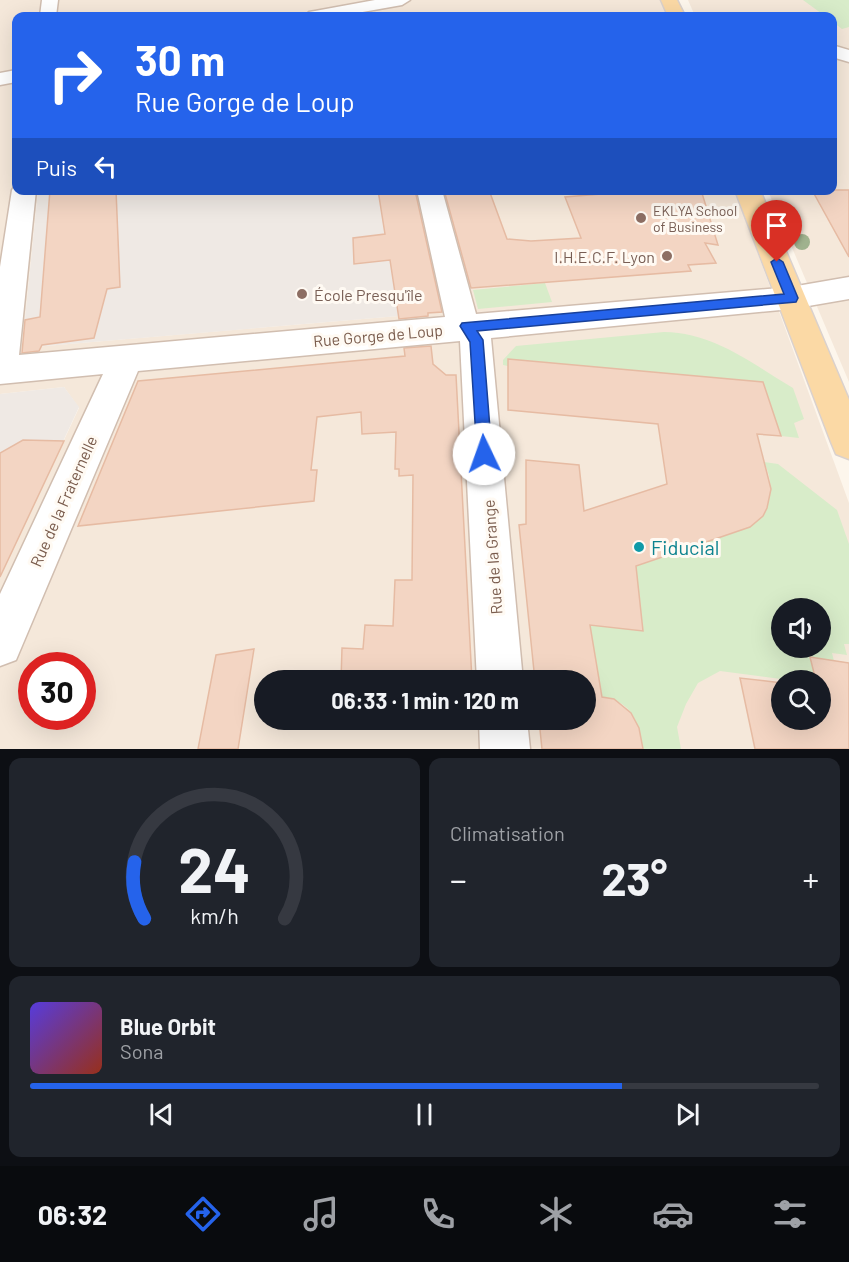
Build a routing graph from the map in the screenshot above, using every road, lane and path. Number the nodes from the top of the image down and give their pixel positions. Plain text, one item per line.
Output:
1 (402, 0) edge
2 (380, 7) edge
3 (344, 12) edge
4 (837, 44) edge
5 (849, 56) edge
6 (23, 195) edge
7 (430, 195) edge
8 (749, 195) edge
9 (849, 288) edge
10 (791, 298) junction
11 (466, 326) junction
12 (126, 358) junction
13 (0, 370) edge
14 (849, 442) edge
15 (0, 644) edge
16 (499, 670) edge
17 (504, 730) edge
18 (505, 749) edge

1 - 2 street
2 - 3 street
4 - 5 street
6 - 13 street
7 - 11 street, Rue de la Grange
8 - 10 main road
9 - 10 street, Rue Gorge de Loup
10 - 11 street, Rue Gorge de Loup
10 - 14 main road
11 - 12 street, Rue Gorge de Loup
11 - 16 street, Rue de la Grange
12 - 13 street, Rue Gorge de Loup
12 - 15 street, Rue de la Fraternelle
17 - 18 street

